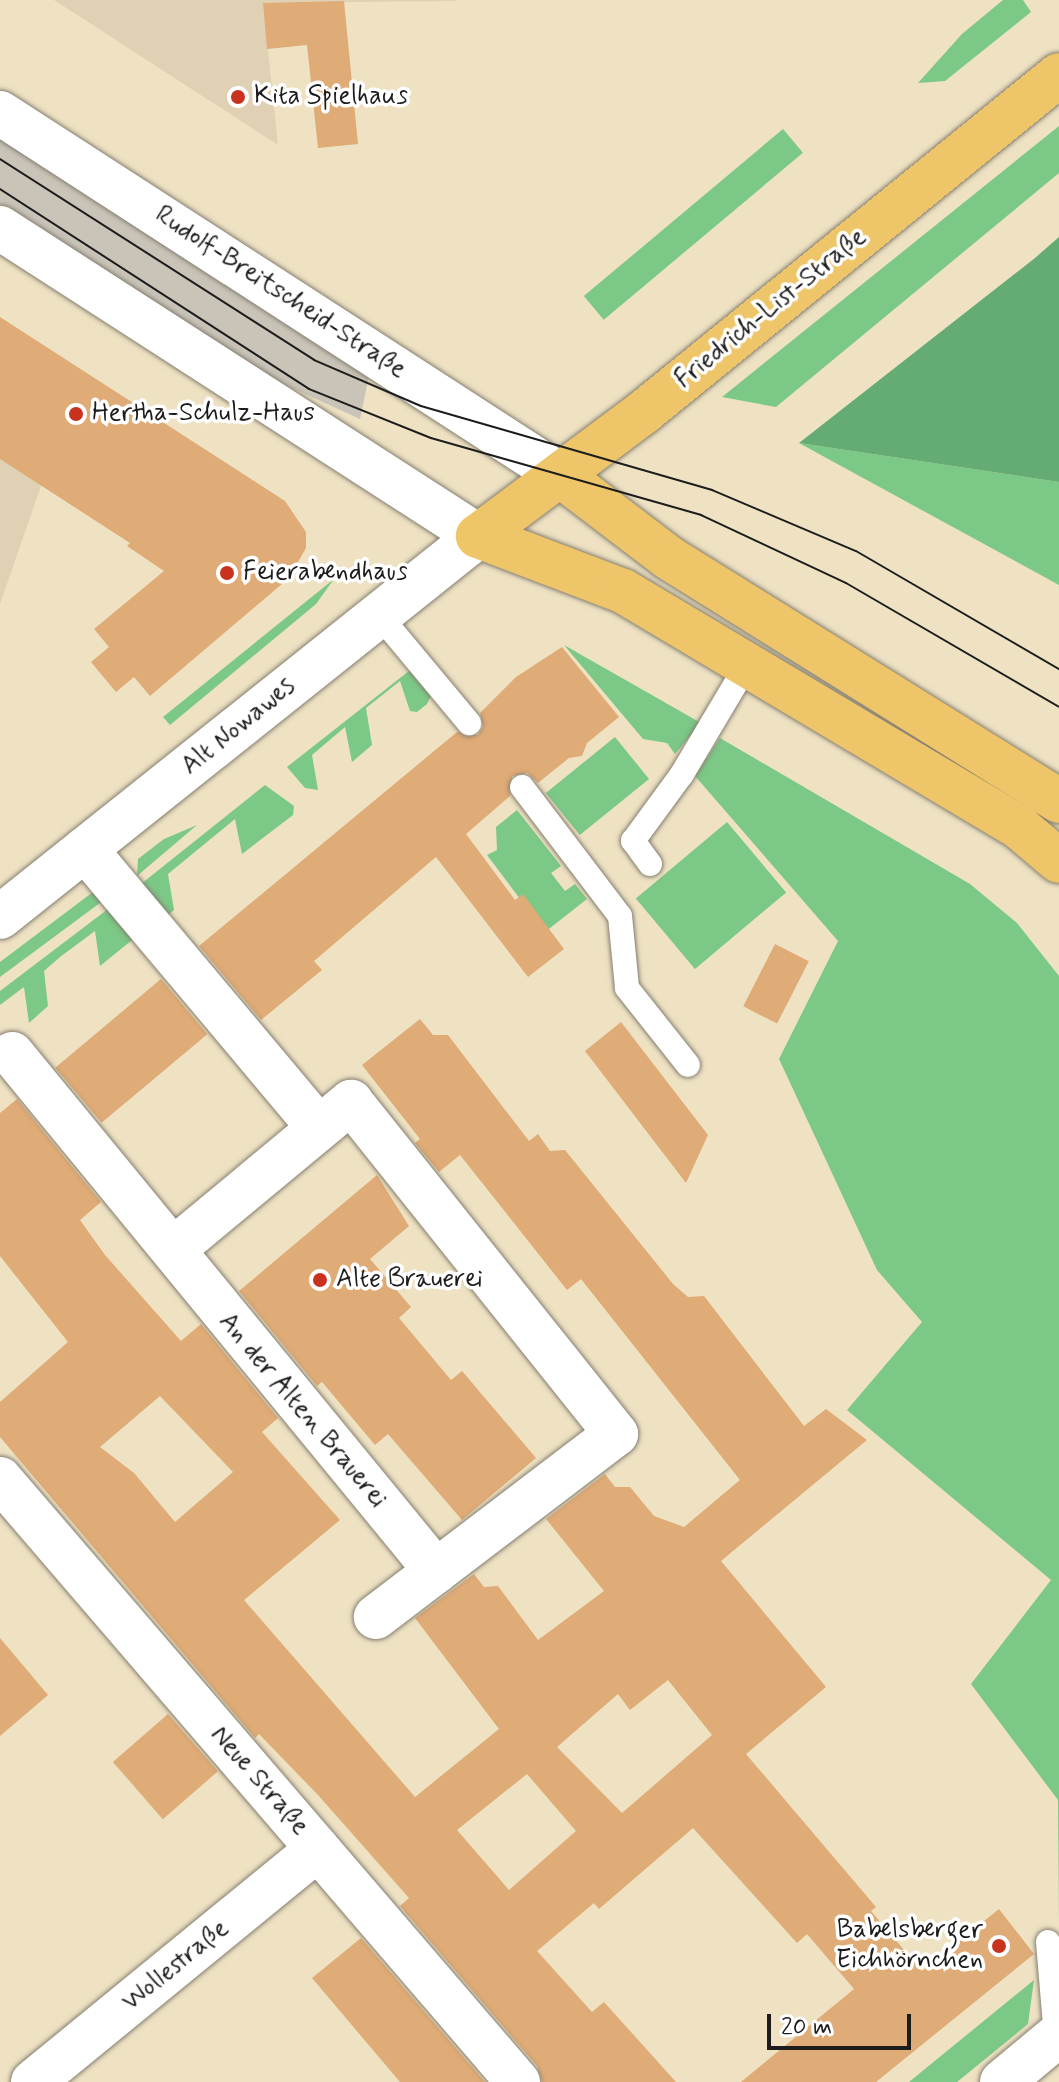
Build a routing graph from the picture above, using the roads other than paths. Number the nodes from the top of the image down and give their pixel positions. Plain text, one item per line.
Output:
1 (1059, 75) edge
2 (0, 113) edge
3 (0, 228) edge
4 (560, 475) junction
5 (478, 536) junction
6 (379, 615) junction
7 (746, 666) junction
8 (469, 723) dead end
9 (522, 787) dead end
10 (1059, 801) edge
11 (85, 849) junction
12 (1059, 861) edge
13 (650, 864) dead end
14 (0, 917) edge
15 (12, 1054) dead end
16 (688, 1065) dead end
17 (319, 1128) junction
18 (175, 1248) junction
19 (0, 1479) edge
20 (436, 1571) junction
21 (376, 1617) dead end
22 (318, 1849) junction
23 (1048, 1942) dead end
24 (1056, 2037) joint
25 (33, 2082) edge
26 (518, 2082) edge
27 (1002, 2082) edge

1 - 4 main road, Friedrich-List-Straße
2 - 4 street, Rudolf-Breitscheid-Straße
3 - 5 street
4 - 5 main road, Friedrich-List-Straße
4 - 10 main road
5 - 6 street, Alt Nowawes
5 - 7 main road
6 - 8 lane
6 - 11 street, Alt Nowawes
7 - 12 main road
7 - 13 lane
9 - 16 lane
11 - 14 street, Alt Nowawes
11 - 17 street
15 - 18 street, An der Alten Brauerei
17 - 18 street
17 - 20 street
18 - 20 street, An der Alten Brauerei
19 - 22 street, Neue Straße
20 - 21 street
22 - 25 street, Wollestraße
22 - 26 street, Neue Straße
23 - 24 lane
24 - 27 street

